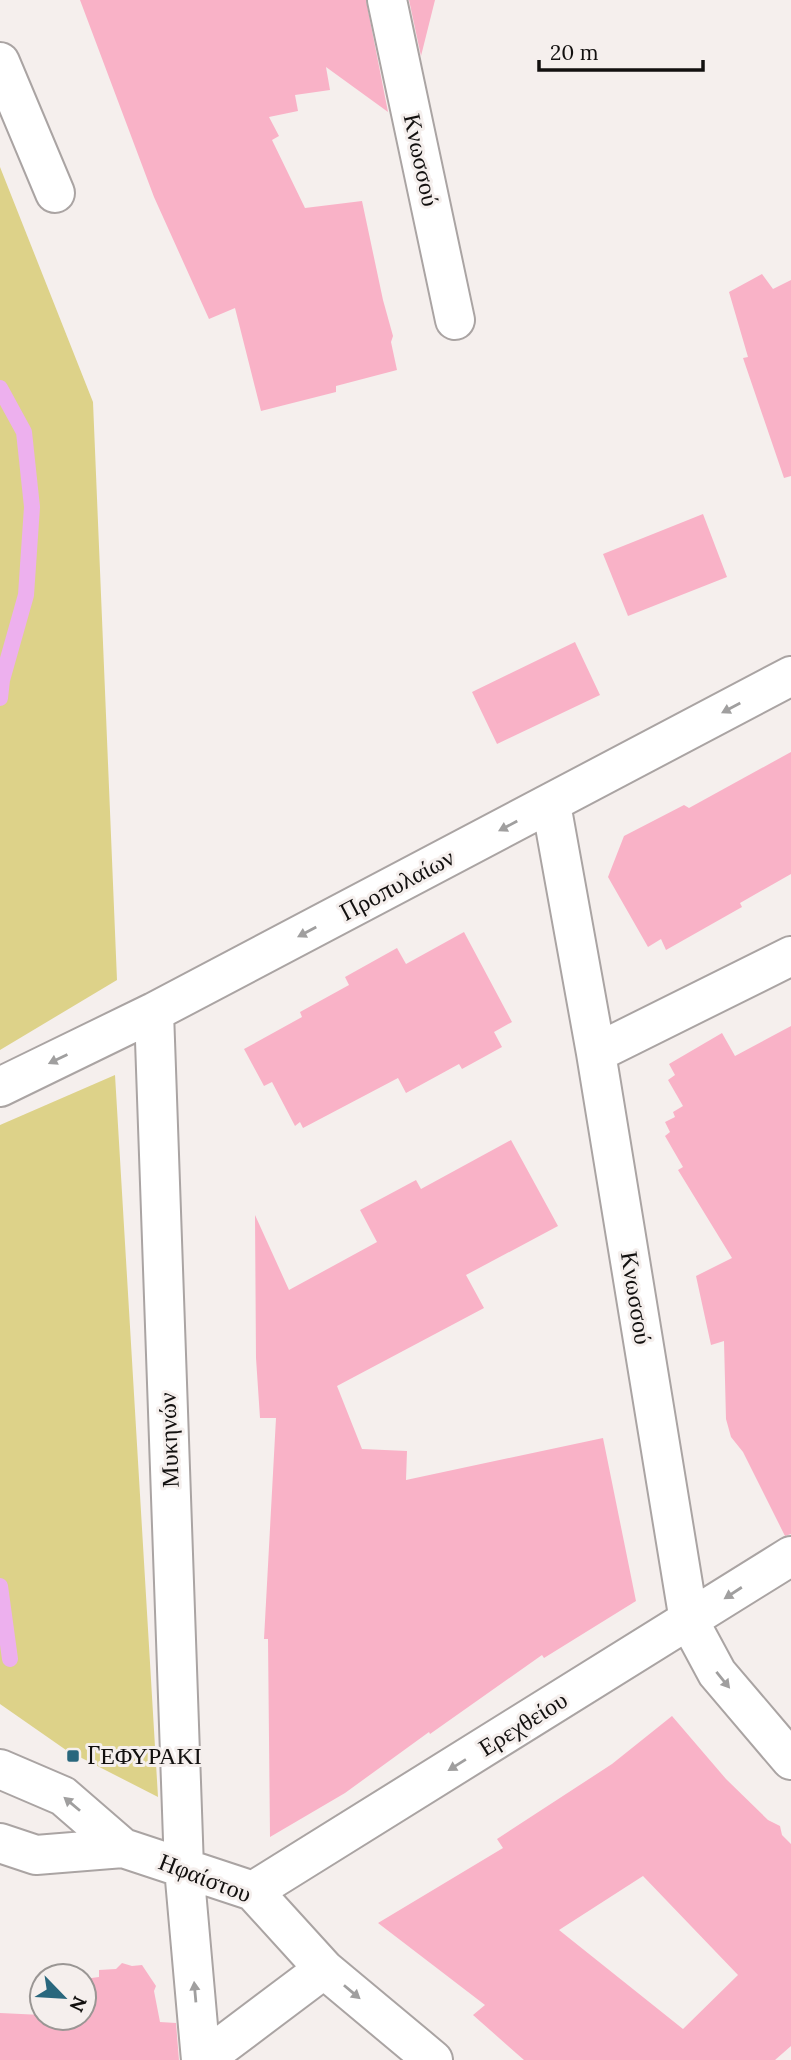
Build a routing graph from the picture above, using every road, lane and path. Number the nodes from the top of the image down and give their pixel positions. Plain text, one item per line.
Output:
1 (387, 0) edge
2 (0, 62) edge
3 (55, 193) dead end
4 (455, 320) dead end
5 (791, 676) edge
6 (551, 804) junction
7 (791, 956) edge
8 (154, 1012) junction
9 (596, 1053) junction
10 (0, 1087) edge
11 (791, 1556) edge
12 (689, 1621) junction
13 (791, 1760) edge
14 (0, 1769) edge
15 (0, 1843) edge
16 (123, 1848) junction
17 (184, 1868) junction
18 (253, 1891) junction
19 (324, 1969) junction
20 (202, 2060) edge
21 (433, 2060) edge

1 - 4 street, Κνωσσού
2 - 3 street
5 -> 6 street, Προπυλαίων
6 -> 8 street, Προπυλαίων
6 - 9 street, Κνωσσού
7 - 9 street
8 -> 10 street, Προπυλαίων
8 - 17 street, Μυκηνών
9 - 12 street, Κνωσσού
11 -> 12 street, Ερεχθείου
12 -> 13 street, Κνωσσού
12 -> 18 street, Ερεχθείου
16 -> 14 street
15 - 16 street, Ηφαίστου
16 - 17 street, Ηφαίστου
17 - 18 street, Ηφαίστου
20 -> 17 street, Μυκηνών
18 - 19 street, Ηφαίστου
19 - 20 street
19 -> 21 street, Ηφαίστου

